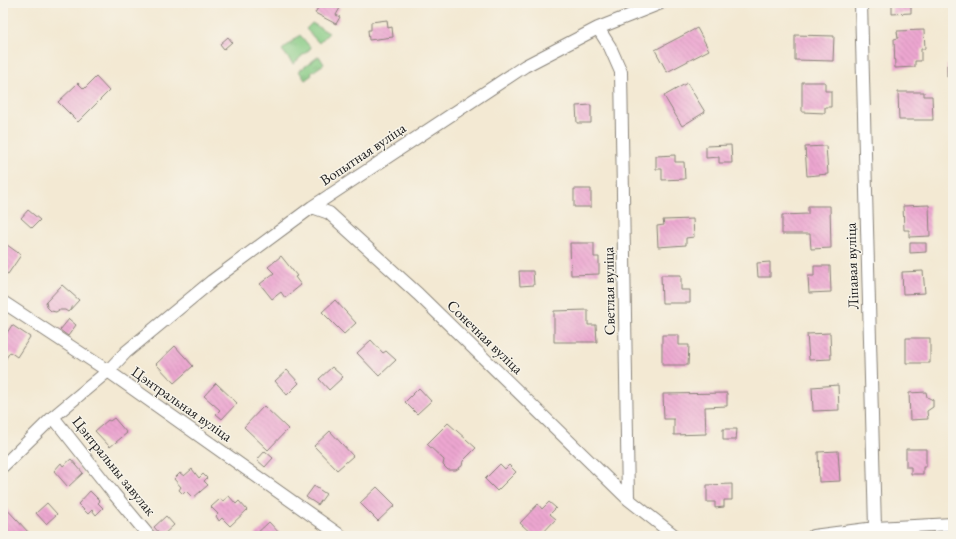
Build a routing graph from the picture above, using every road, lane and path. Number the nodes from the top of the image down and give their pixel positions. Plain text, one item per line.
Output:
1 (661, 3) edge
2 (861, 3) edge
3 (598, 28) junction
4 (312, 207) junction
5 (3, 302) edge
6 (108, 371) junction
7 (53, 417) junction
8 (3, 466) edge
9 (628, 499) junction
10 (953, 524) edge
11 (875, 528) junction
12 (149, 536) edge
13 (341, 536) edge
14 (675, 536) edge
15 (813, 536) edge

1 - 3 street, Вопытная вуліца
2 - 11 street, Ліпавая вуліца
3 - 4 street, Вопытная вуліца
3 - 9 street, Светлая вуліца
4 - 6 street, Вопытная вуліца
4 - 9 street, Сонечная вуліца
5 - 6 street, Цэнтральная вуліца
6 - 7 street, Вопытная вуліца
6 - 13 street, Цэнтральная вуліца
7 - 8 street, Вопытная вуліца
7 - 12 street, Цэнтральны завулак
9 - 14 street
10 - 11 street
11 - 15 street

